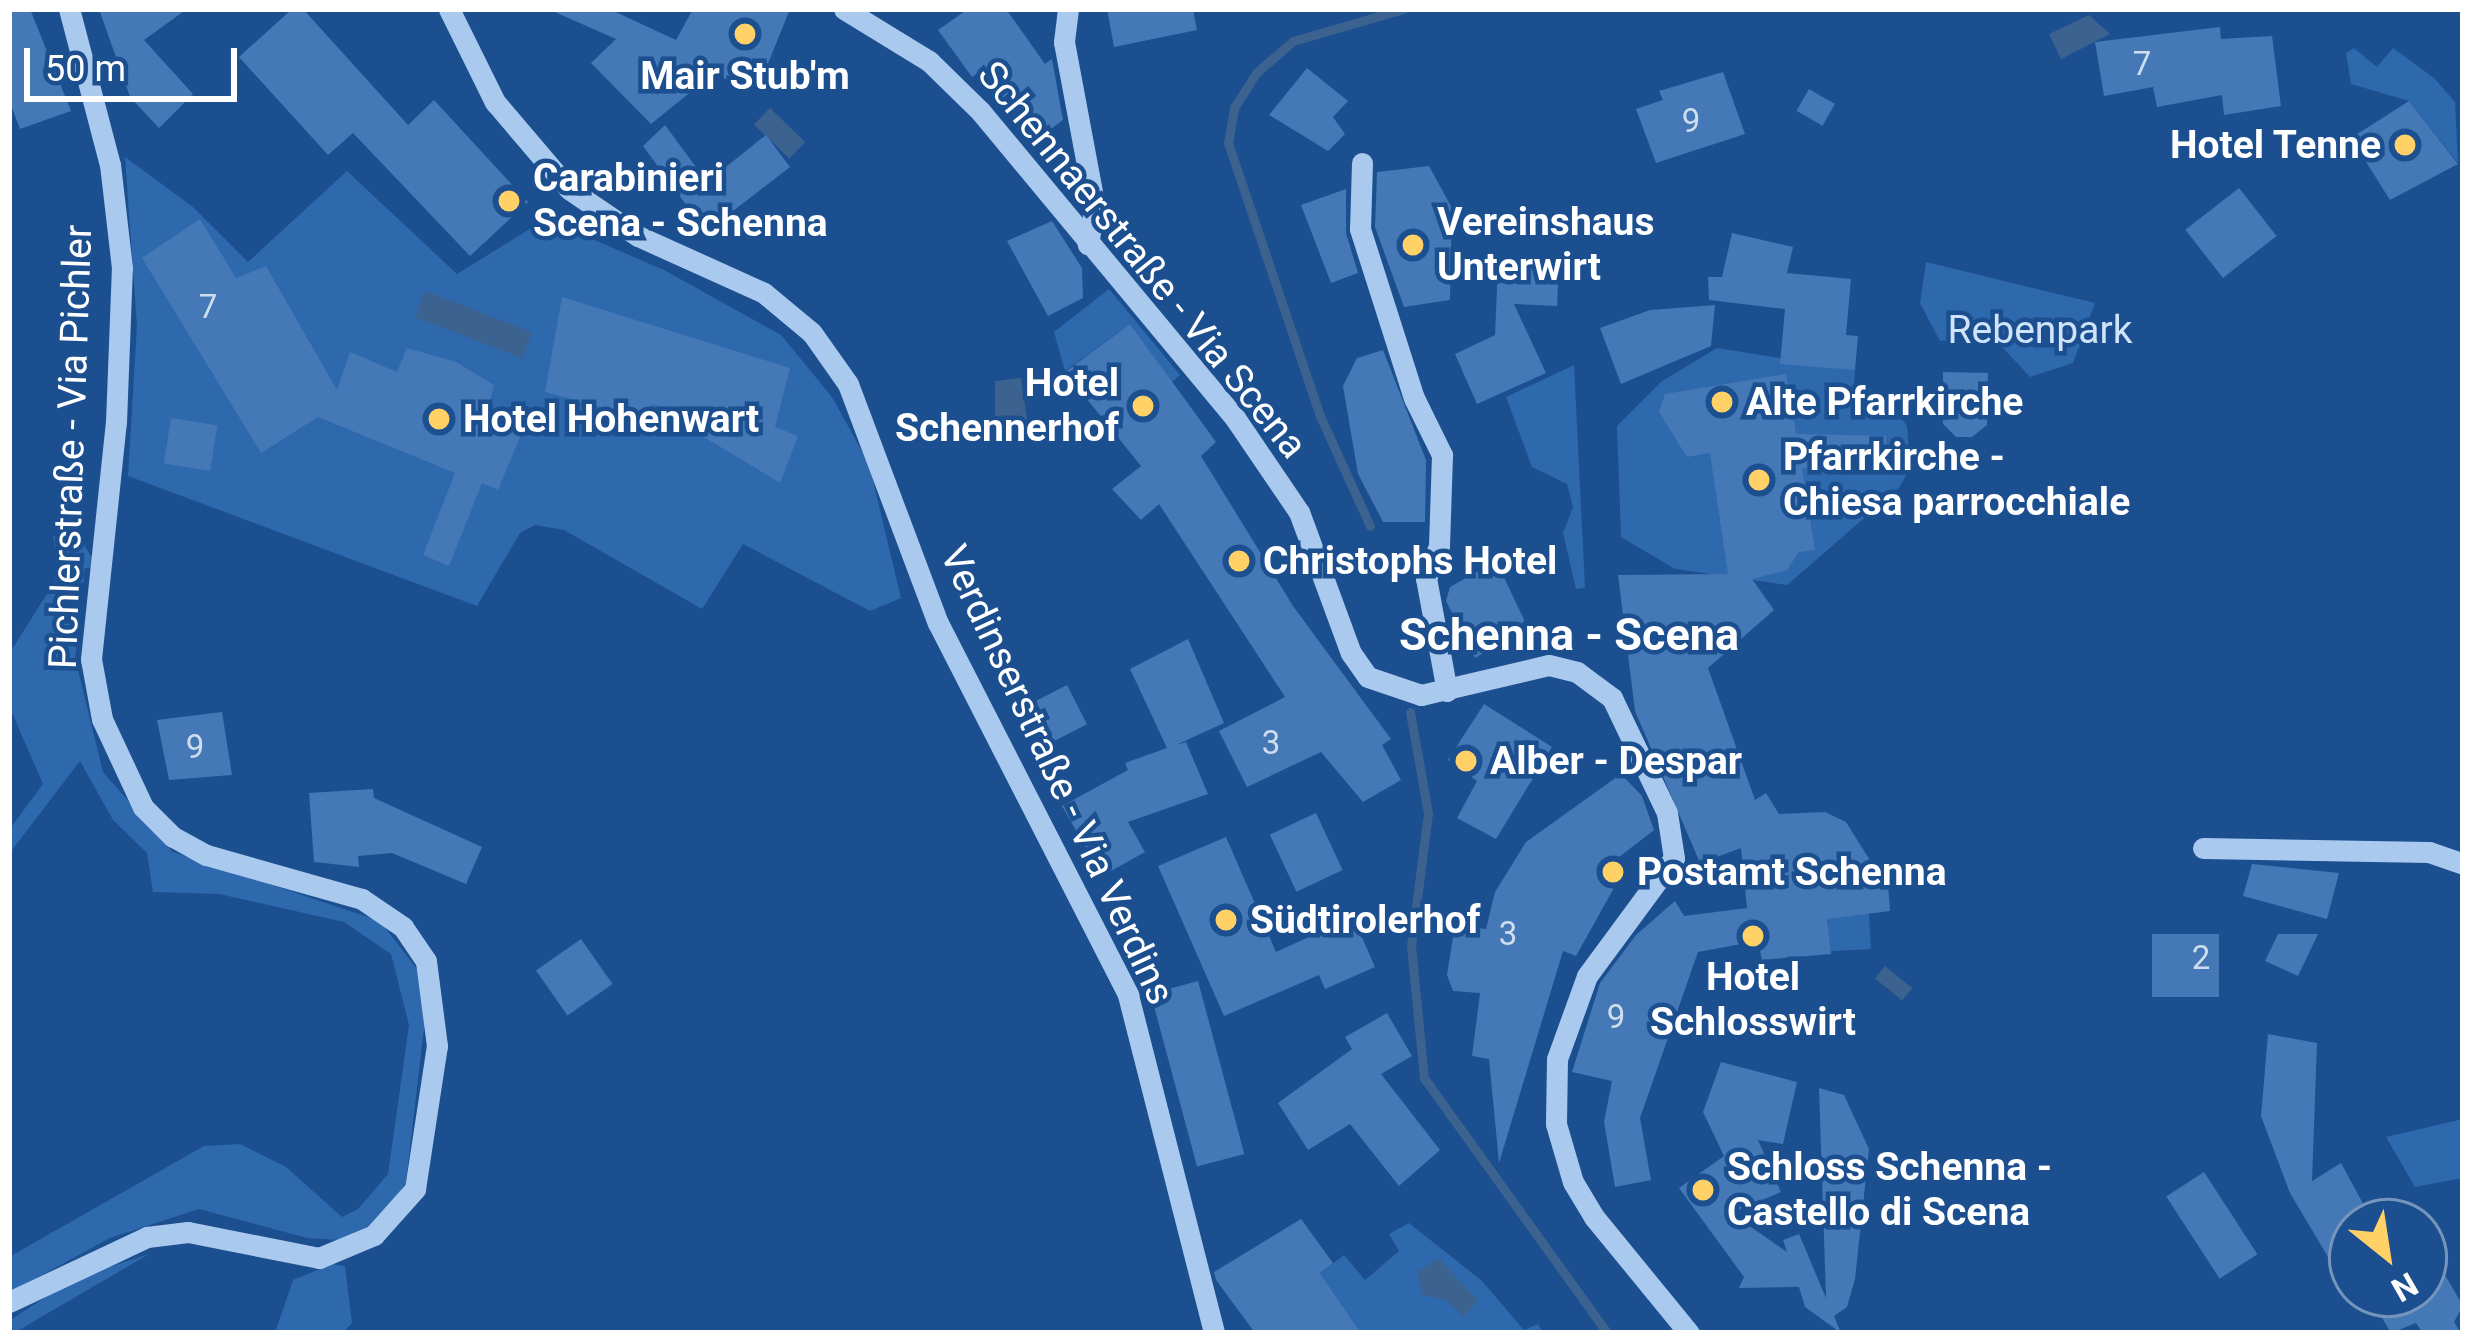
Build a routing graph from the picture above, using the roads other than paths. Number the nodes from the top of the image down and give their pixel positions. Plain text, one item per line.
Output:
1 (69, 9) edge
2 (448, 9) edge
3 (844, 9) edge
4 (1068, 9) edge
5 (1362, 163) dead end
6 (1088, 244) junction
7 (1448, 691) junction
8 (2203, 848) dead end
9 (2463, 864) edge
10 (9, 1302) edge
11 (1214, 1333) edge
12 (1689, 1333) edge

1 - 10 street, Pichlerstraße - Via Pichler
2 - 11 street, Verdinserstraße - Via Verdins
3 - 6 street, Schennaerstraße - Via Scena
4 - 6 street
5 - 7 street
6 - 7 street, Schennaerstraße - Via Scena
7 - 12 street
8 - 9 street

